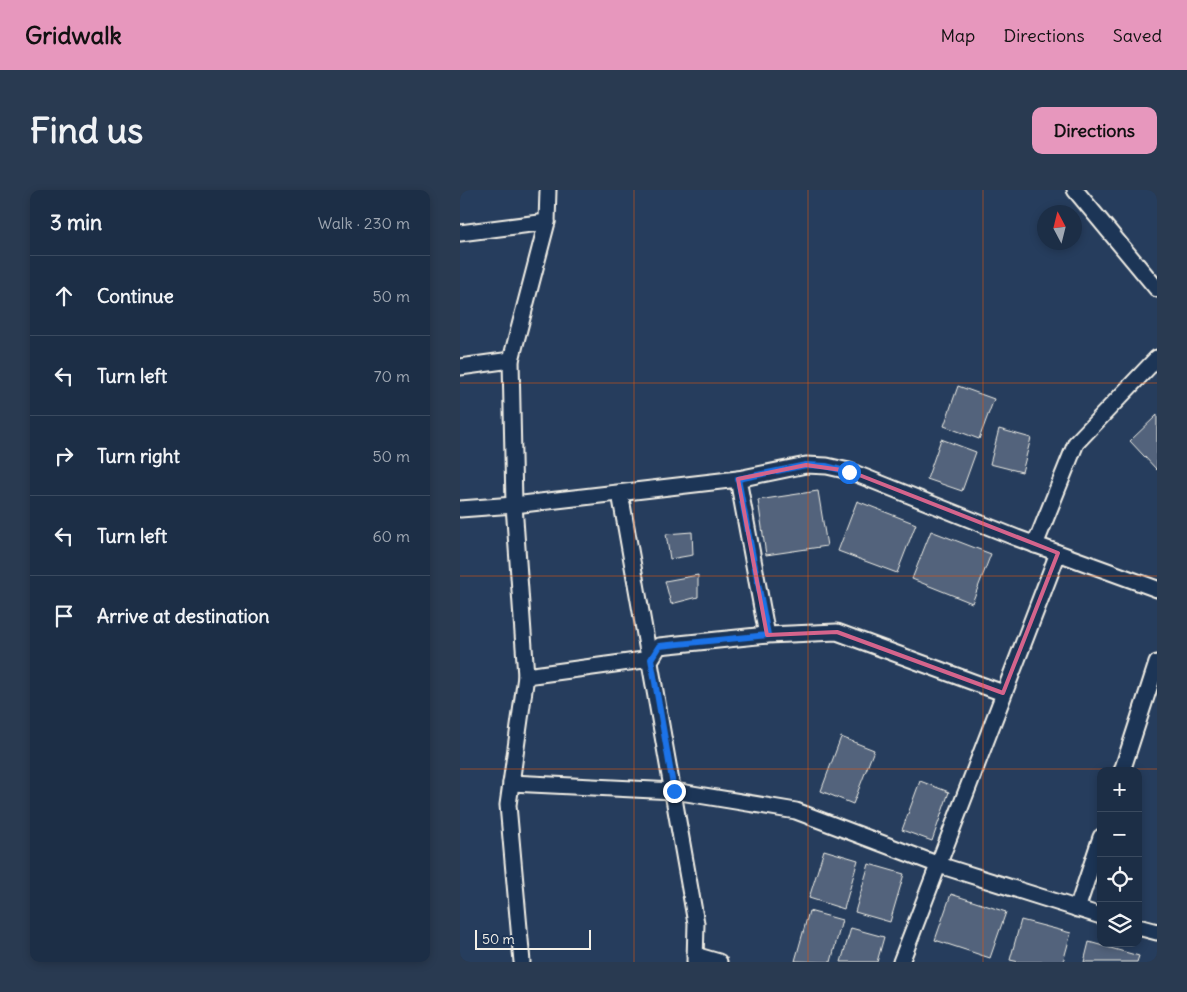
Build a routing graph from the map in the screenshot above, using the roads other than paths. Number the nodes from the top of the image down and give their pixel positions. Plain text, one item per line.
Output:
1 (548, 190) edge
2 (1075, 190) edge
3 (547, 222) junction
4 (460, 233) edge
5 (1157, 289) edge
6 (1157, 358) edge
7 (511, 360) junction
8 (460, 367) edge
9 (738, 479) junction
10 (620, 493) junction
11 (514, 505) junction
12 (460, 509) edge
13 (1035, 545) junction
14 (1058, 553) junction
15 (1157, 589) edge
16 (768, 635) junction
17 (651, 659) junction
18 (1157, 663) edge
19 (526, 676) junction
20 (1003, 693) junction
21 (1123, 767) edge
22 (511, 783) junction
23 (674, 791) junction
24 (1097, 850) edge
25 (940, 865) junction
26 (1078, 909) junction
27 (1097, 915) edge
28 (1142, 928) edge
29 (1157, 932) edge
30 (695, 958) edge
31 (522, 962) edge
32 (719, 962) edge
33 (901, 962) edge

1 - 3 street
2 - 5 street
3 - 4 street
3 - 7 street
6 - 13 street
7 - 8 street
7 - 11 street
9 - 10 street
9 - 13 street
9 - 16 street
10 - 11 street
10 - 17 street
11 - 12 street
11 - 19 street
13 - 14 street
14 - 15 street
14 - 20 street
16 - 17 street
16 - 20 street
17 - 19 street
17 - 23 street
18 - 21 street
19 - 22 street
20 - 25 street
22 - 23 street
22 - 31 street
23 - 25 street
23 - 30 street
24 - 26 street
25 - 26 street
25 - 33 street
26 - 27 street
28 - 29 street
30 - 32 street

